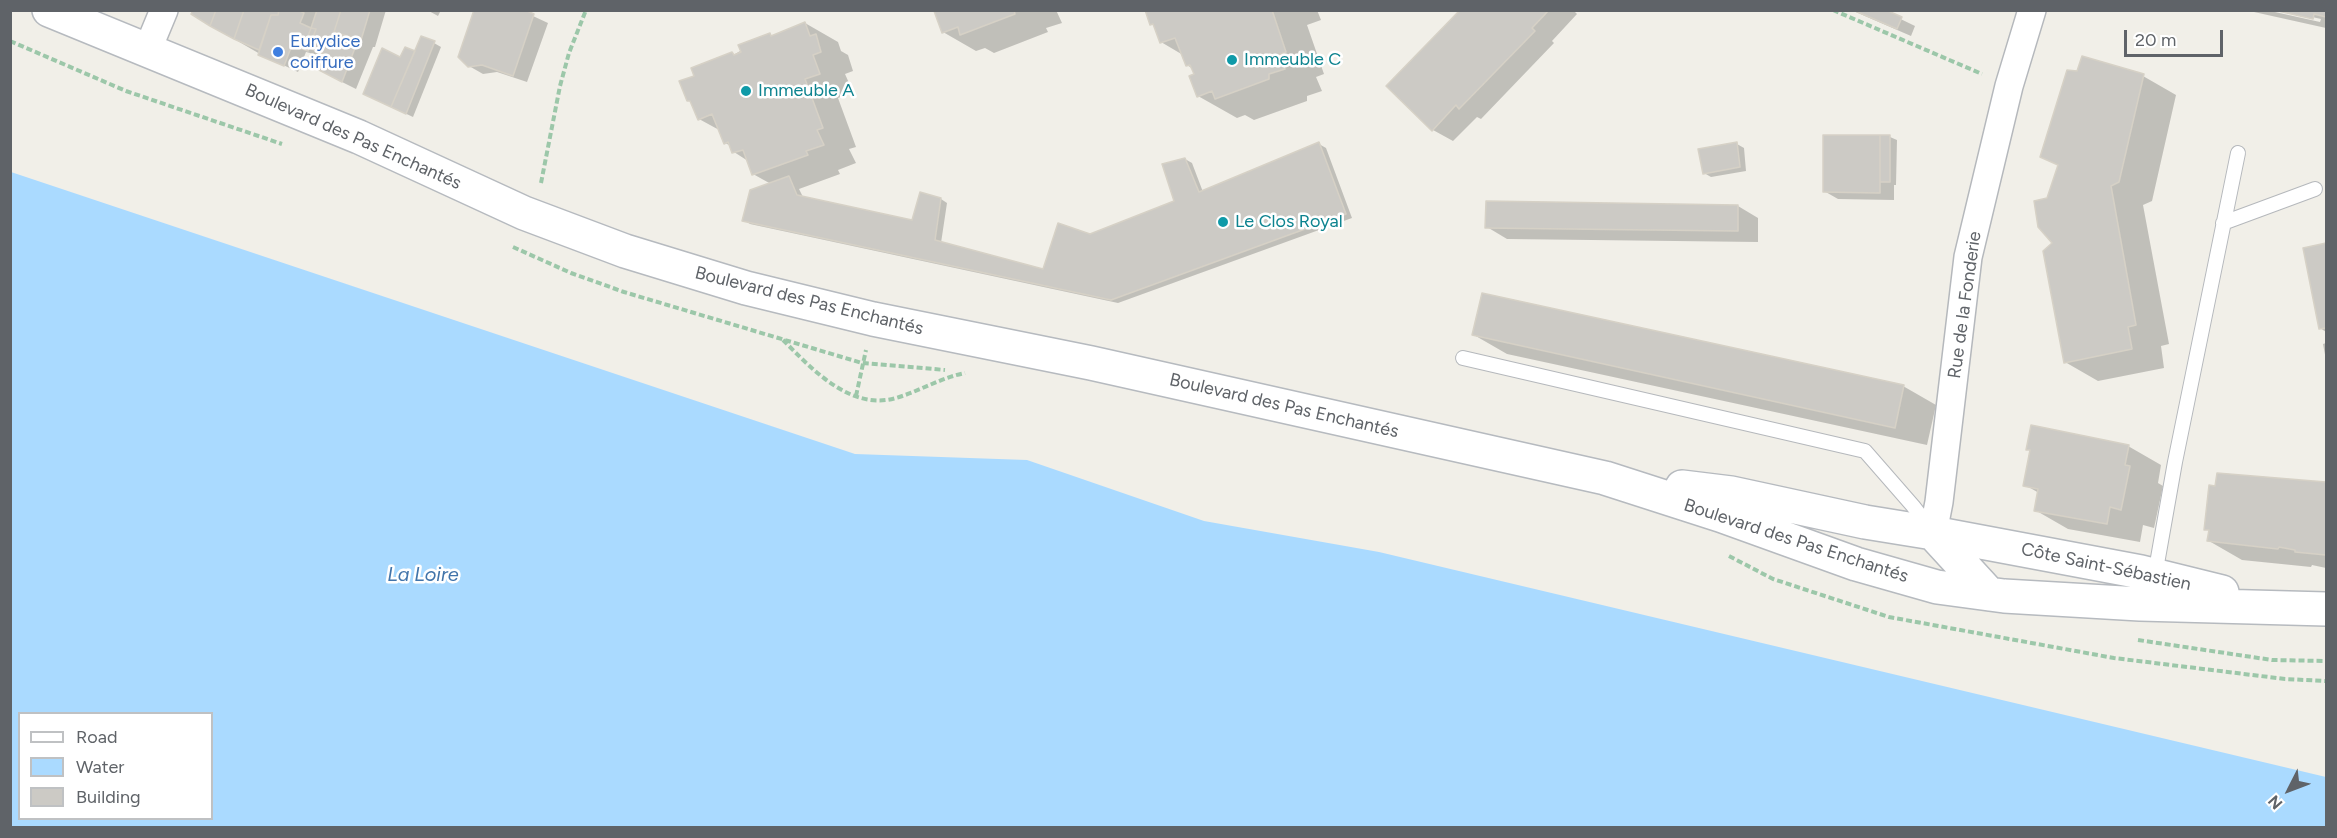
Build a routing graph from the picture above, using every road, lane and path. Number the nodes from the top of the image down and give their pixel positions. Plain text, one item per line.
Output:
1 (49, 10) edge
2 (164, 10) edge
3 (586, 10) edge
4 (1833, 10) edge
5 (2032, 10) edge
6 (10, 41) edge
7 (147, 51) junction
8 (2009, 86) junction
9 (284, 145) dead end
10 (2238, 153) dead end
11 (2315, 189) dead end
12 (524, 213) junction
13 (2223, 224) junction
14 (782, 339) junction
15 (1463, 358) dead end
16 (862, 363) junction
17 (856, 396) junction
18 (1605, 478) junction
19 (1933, 533) junction
20 (1721, 552) dead end
21 (2155, 576) junction
22 (1989, 594) junction
23 (2278, 606) junction
24 (2326, 609) edge
25 (2136, 639) dead end
26 (2326, 661) edge
27 (2326, 681) edge

1 - 7 main road, Boulevard des Pas Enchantés
2 - 7 street
3 - 12 path
4 - 8 path
5 - 8 street, Rue de la Fonderie
6 - 9 path, Boulevard des Pas Enchantés
7 - 12 main road, Boulevard des Pas Enchantés
8 - 19 street, Rue de la Fonderie
10 - 13 lane
11 - 13 lane
12 - 14 path
12 - 18 main road, Boulevard des Pas Enchantés
13 - 21 lane
14 - 16 path
14 - 17 path
15 - 19 lane
16 - 17 path
16 - 17 path
18 - 19 main road, Boulevard des Pas Enchantés
18 - 22 main road, Boulevard des Pas Enchantés
19 - 21 main road, Côte Saint-Sébastien
19 - 22 main road
20 - 27 path
21 - 23 main road, Côte Saint-Sébastien
22 - 23 main road, Côte Saint-Sébastien
23 - 24 main road, Côte Saint-Sébastien
25 - 26 path

